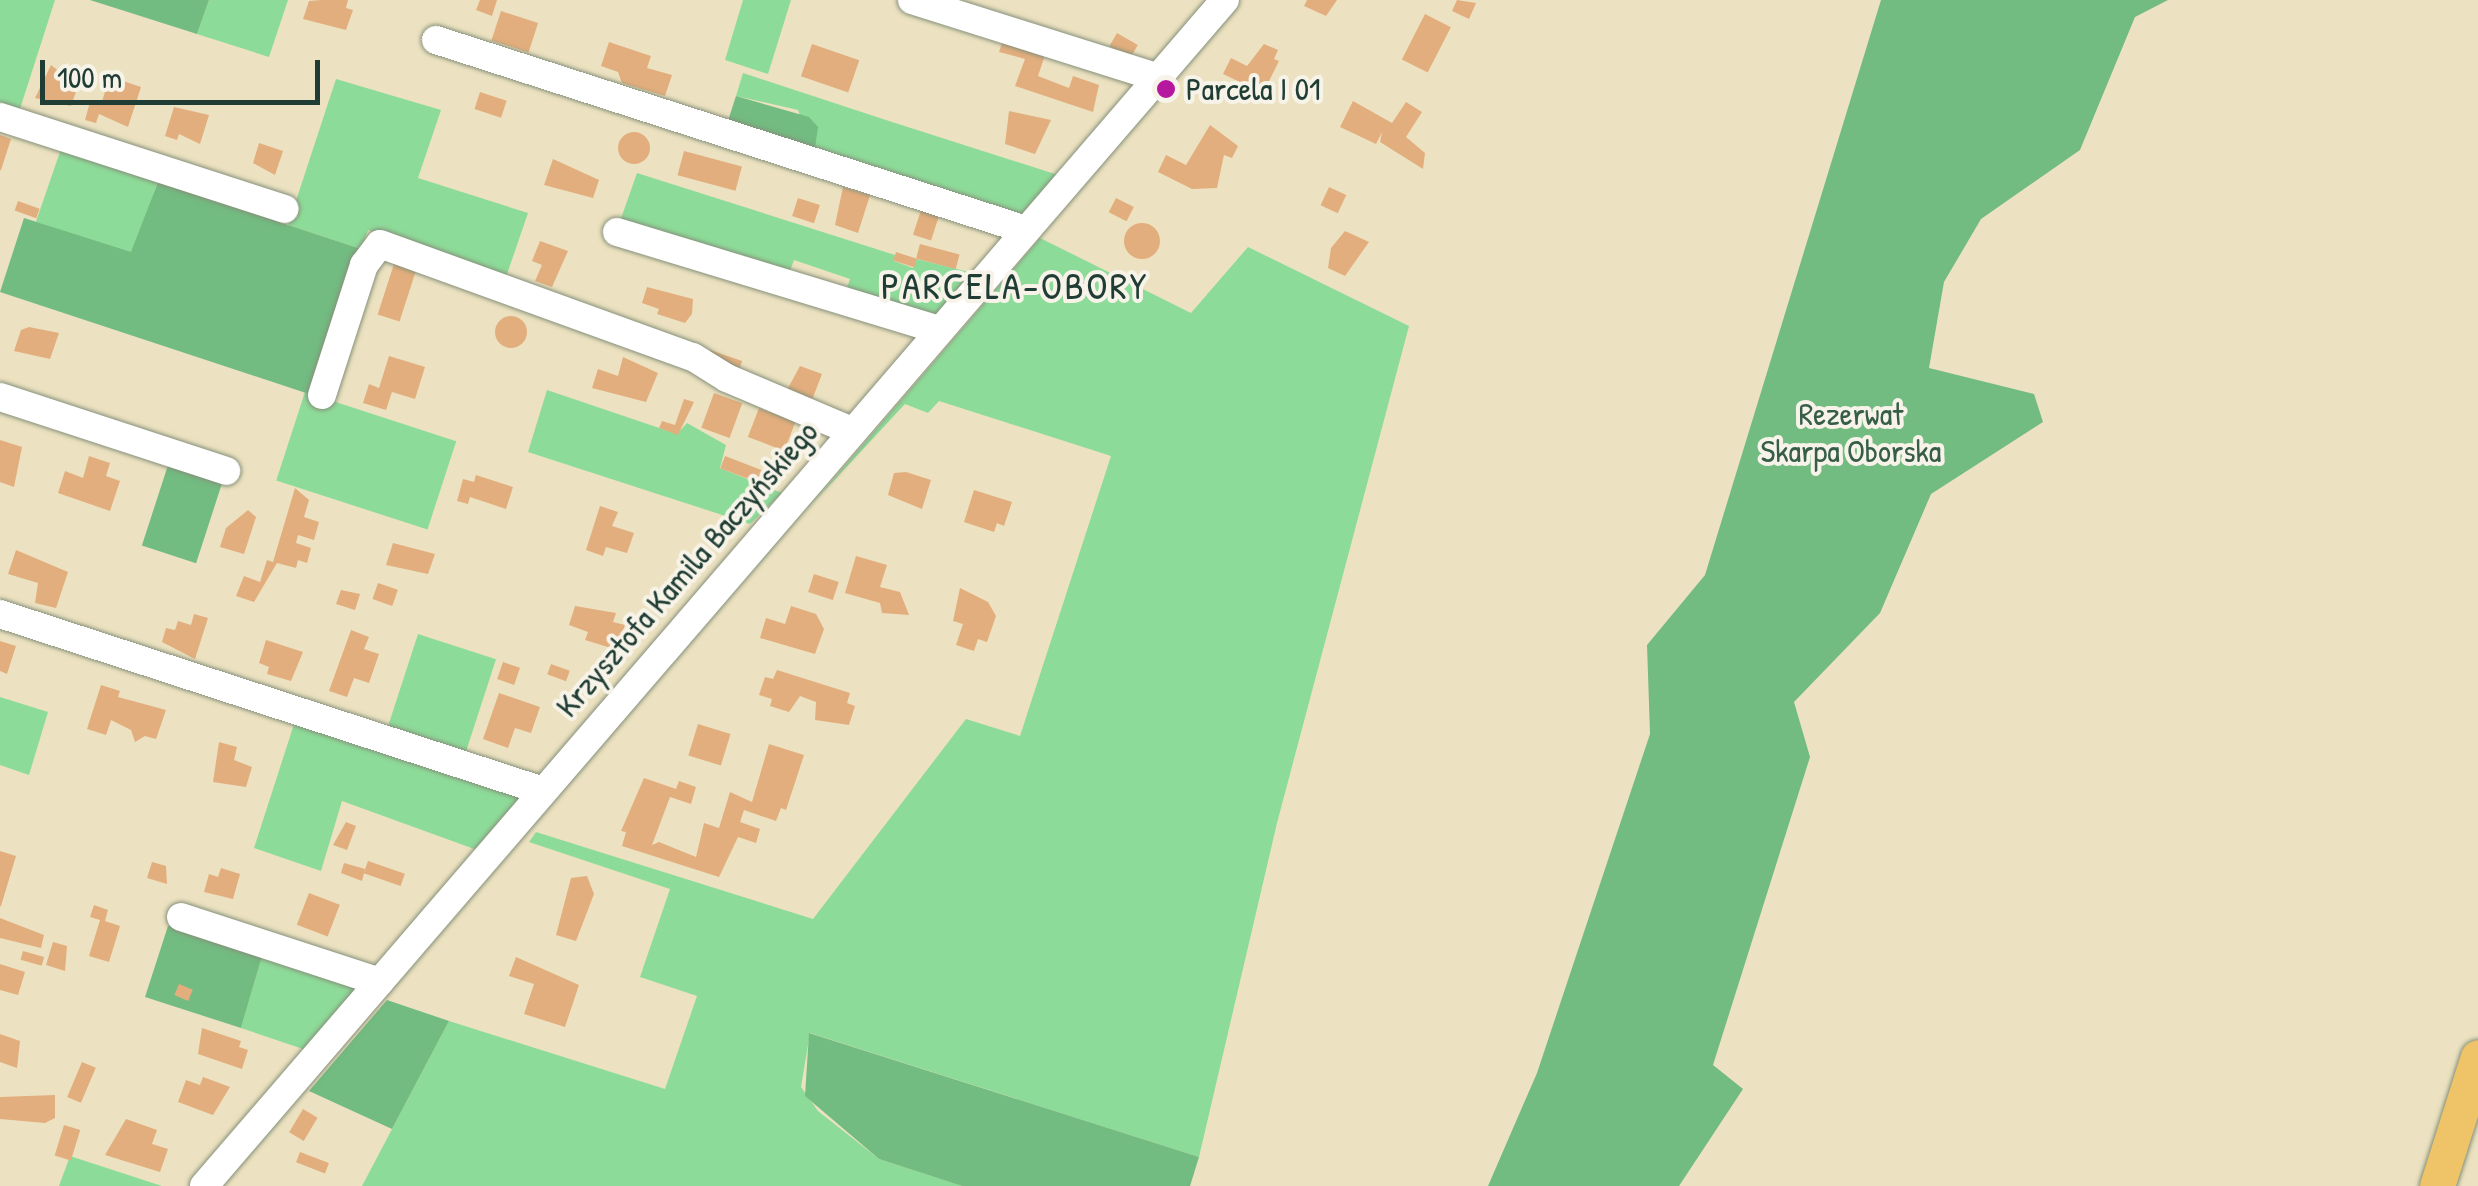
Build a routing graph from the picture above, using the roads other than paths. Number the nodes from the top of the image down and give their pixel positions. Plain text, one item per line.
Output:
1 (912, 0) edge
2 (1225, 0) edge
3 (436, 40) dead end
4 (1158, 78) junction
5 (0, 117) edge
6 (284, 209) dead end
7 (1026, 230) junction
8 (616, 232) dead end
9 (939, 330) junction
10 (322, 396) dead end
11 (0, 397) edge
12 (852, 431) junction
13 (226, 471) dead end
14 (0, 614) edge
15 (543, 791) junction
16 (182, 917) dead end
17 (380, 982) junction
18 (2478, 1058) edge
19 (204, 1186) edge
20 (2438, 1186) edge

1 - 4 street
2 - 4 street, Krzysztofa Kamila Baczyńskiego
3 - 7 street
4 - 7 street, Krzysztofa Kamila Baczyńskiego
5 - 6 street
7 - 9 street, Krzysztofa Kamila Baczyńskiego
8 - 9 street
9 - 12 street, Krzysztofa Kamila Baczyńskiego
10 - 12 street
11 - 13 street
12 - 15 street, Krzysztofa Kamila Baczyńskiego
14 - 15 street
15 - 17 street, Krzysztofa Kamila Baczyńskiego
16 - 17 street
17 - 19 street, Krzysztofa Kamila Baczyńskiego
18 - 20 main road

